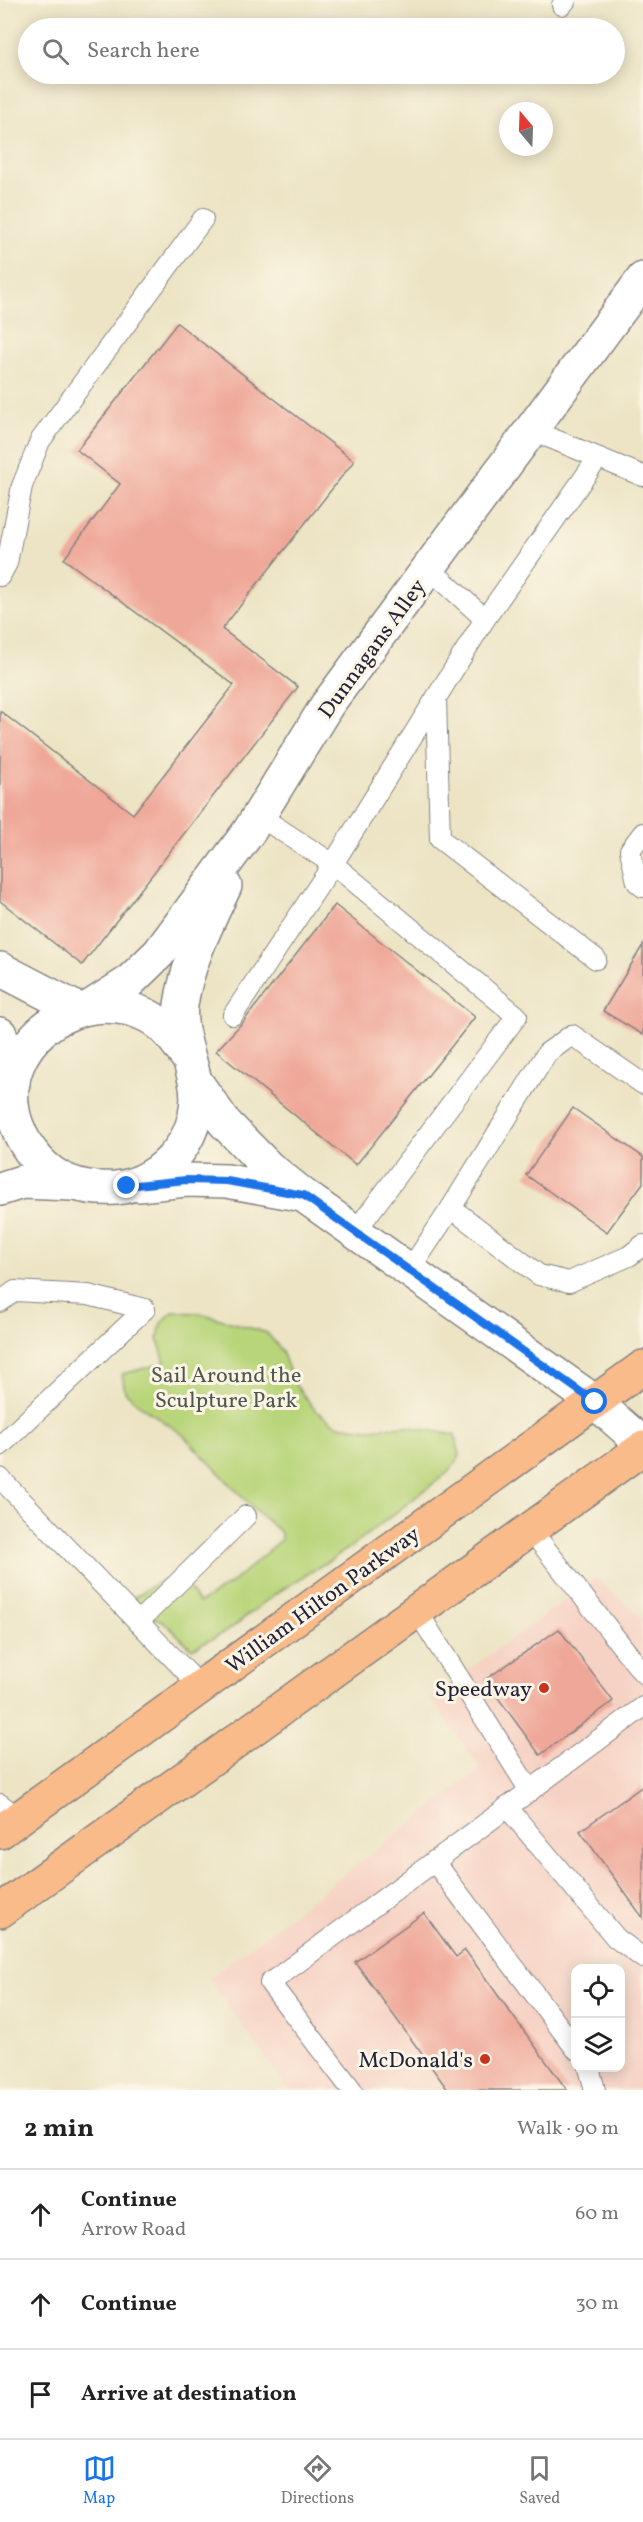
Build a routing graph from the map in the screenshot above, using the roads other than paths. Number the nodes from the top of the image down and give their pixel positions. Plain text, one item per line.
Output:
1 (203, 219) dead end
2 (643, 279) edge
3 (531, 430) junction
4 (598, 458) junction
5 (643, 476) edge
6 (429, 568) junction
7 (0, 576) edge
8 (485, 620) junction
9 (436, 698) junction
10 (255, 823) junction
11 (643, 833) edge
12 (333, 864) junction
13 (643, 887) edge
14 (596, 959) dead end
15 (0, 969) edge
16 (84, 1008) junction
17 (233, 1015) dead end
18 (0, 1034) edge
19 (192, 1069) junction
20 (643, 1084) edge
21 (8, 1096) edge
22 (72, 1184) junction
23 (127, 1186) junction
24 (0, 1189) edge
25 (303, 1195) junction
26 (451, 1208) junction
27 (355, 1232) junction
28 (643, 1245) edge
29 (409, 1271) junction
30 (0, 1302) edge
31 (643, 1367) edge
32 (595, 1402) junction
33 (0, 1446) edge
34 (643, 1446) edge
35 (0, 1478) edge
36 (246, 1516) dead end
37 (530, 1529) junction
38 (417, 1611) junction
39 (138, 1622) junction
40 (643, 1673) edge
41 (201, 1687) junction
42 (643, 1707) edge
43 (530, 1791) junction
44 (507, 1807) junction
45 (6, 1818) edge
46 (434, 1861) junction
47 (0, 1911) edge
48 (643, 1958) edge
49 (571, 2042) edge
50 (590, 2072) edge
51 (352, 2090) edge
52 (595, 2090) edge

1 - 7 lane
2 - 3 street, Dunnagans Alley
3 - 4 lane
3 - 6 street, Dunnagans Alley
4 - 5 lane
4 - 8 lane
6 - 8 lane
6 - 10 street, Dunnagans Alley
8 - 9 lane
9 - 12 lane
9 - 14 lane
10 - 12 lane
10 - 16 street, Dunnagans Alley
10 - 19 street
11 - 13 lane
12 - 17 lane
12 - 27 lane
15 - 16 street
16 - 19 street
16 - 21 street
18 - 21 street
19 - 23 street
19 - 25 street
20 - 26 lane
21 - 22 street
22 - 23 street
22 - 24 street
23 - 25 street
25 - 27 street
26 - 28 lane
26 - 29 lane
27 - 29 street
29 - 32 street
30 - 33 lane
31 - 32 highway, William Hilton Parkway
32 - 34 street
32 - 41 highway, William Hilton Parkway
34 - 37 highway
35 - 39 lane
36 - 39 lane
37 - 38 highway
37 - 40 lane
38 - 43 lane
38 - 47 highway
39 - 41 lane
41 - 45 highway, William Hilton Parkway
42 - 43 lane
43 - 44 lane
44 - 46 lane
44 - 48 lane
46 - 49 lane
46 - 51 lane
50 - 52 lane

